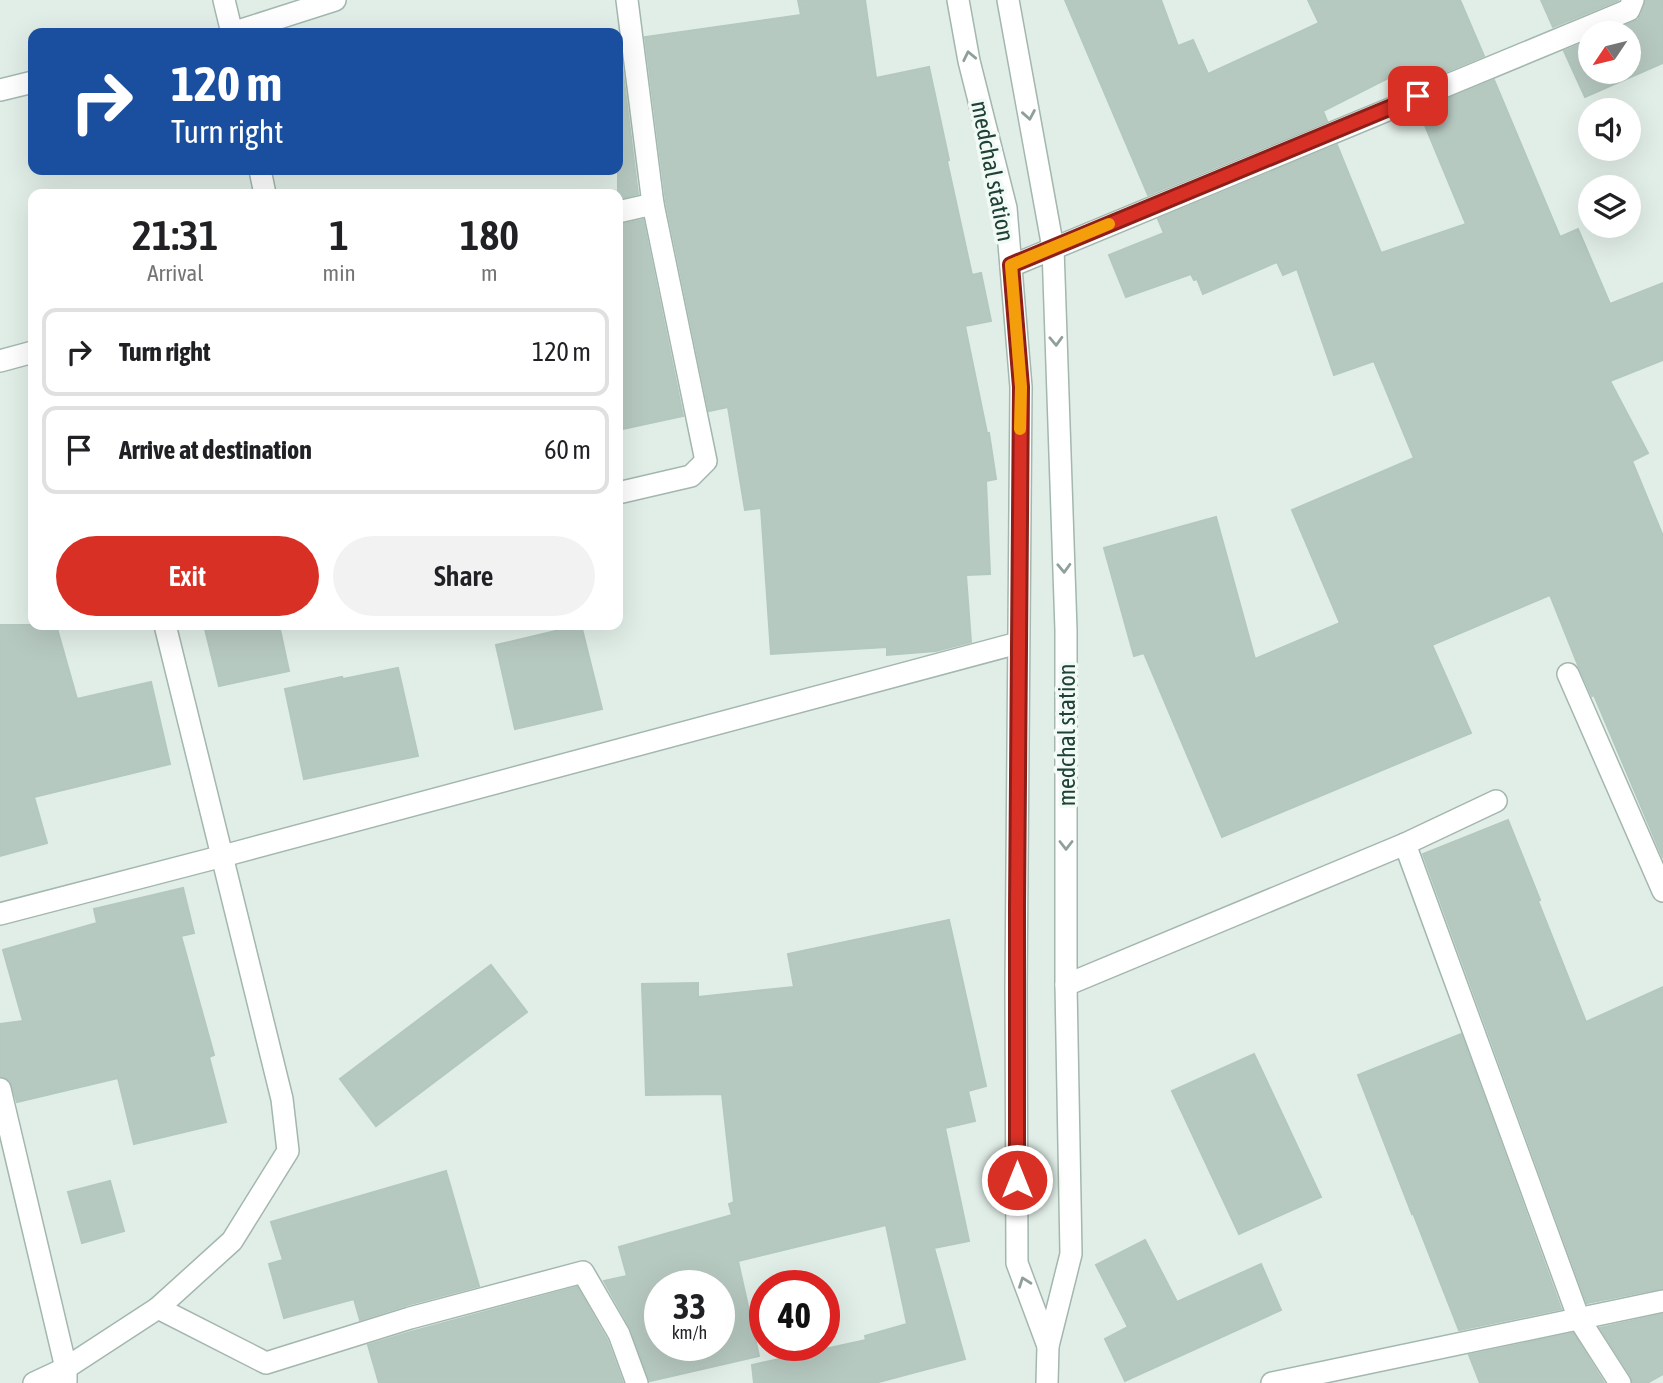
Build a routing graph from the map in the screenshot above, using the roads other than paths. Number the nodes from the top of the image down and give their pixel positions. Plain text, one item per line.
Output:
1 (224, 0) edge
2 (335, 0) edge
3 (627, 0) edge
4 (958, 0) edge
5 (1008, 0) edge
6 (1633, 0) edge
7 (231, 28) edge
8 (248, 28) edge
9 (28, 83) edge
10 (0, 89) edge
11 (653, 204) junction
12 (623, 211) edge
13 (1053, 248) junction
14 (1011, 265) junction
15 (28, 353) edge
16 (0, 361) edge
17 (623, 493) edge
18 (166, 630) edge
19 (1018, 643) junction
20 (1568, 674) dead end
21 (1496, 801) dead end
22 (1405, 844) junction
23 (223, 856) junction
24 (1663, 891) edge
25 (0, 914) edge
26 (1066, 985) junction
27 (0, 1089) edge
28 (1663, 1301) edge
29 (158, 1308) junction
30 (1580, 1319) junction
31 (1048, 1346) junction
32 (66, 1375) edge
33 (34, 1383) edge
34 (637, 1383) edge
35 (1047, 1383) edge
36 (1272, 1383) edge
37 (1620, 1383) edge

1 - 7 street
2 - 8 street
3 - 11 street
14 -> 4 street, medchal station
5 -> 13 street, medchal station
6 - 13 street
9 - 10 street
11 - 12 street
11 - 17 street
13 - 14 street
13 -> 26 street, medchal station
14 - 19 street, medchal station
15 - 16 street
18 - 23 street
19 - 23 street
31 -> 19 street, medchal station
20 - 24 street
21 - 22 street
22 - 26 street
22 - 30 street
23 - 25 street
23 - 29 street
26 - 31 street, medchal station
27 - 32 street
28 - 30 street
29 - 32 street
29 - 34 street
30 - 36 street
30 - 37 street
31 - 35 street, medchal station
32 - 33 street

